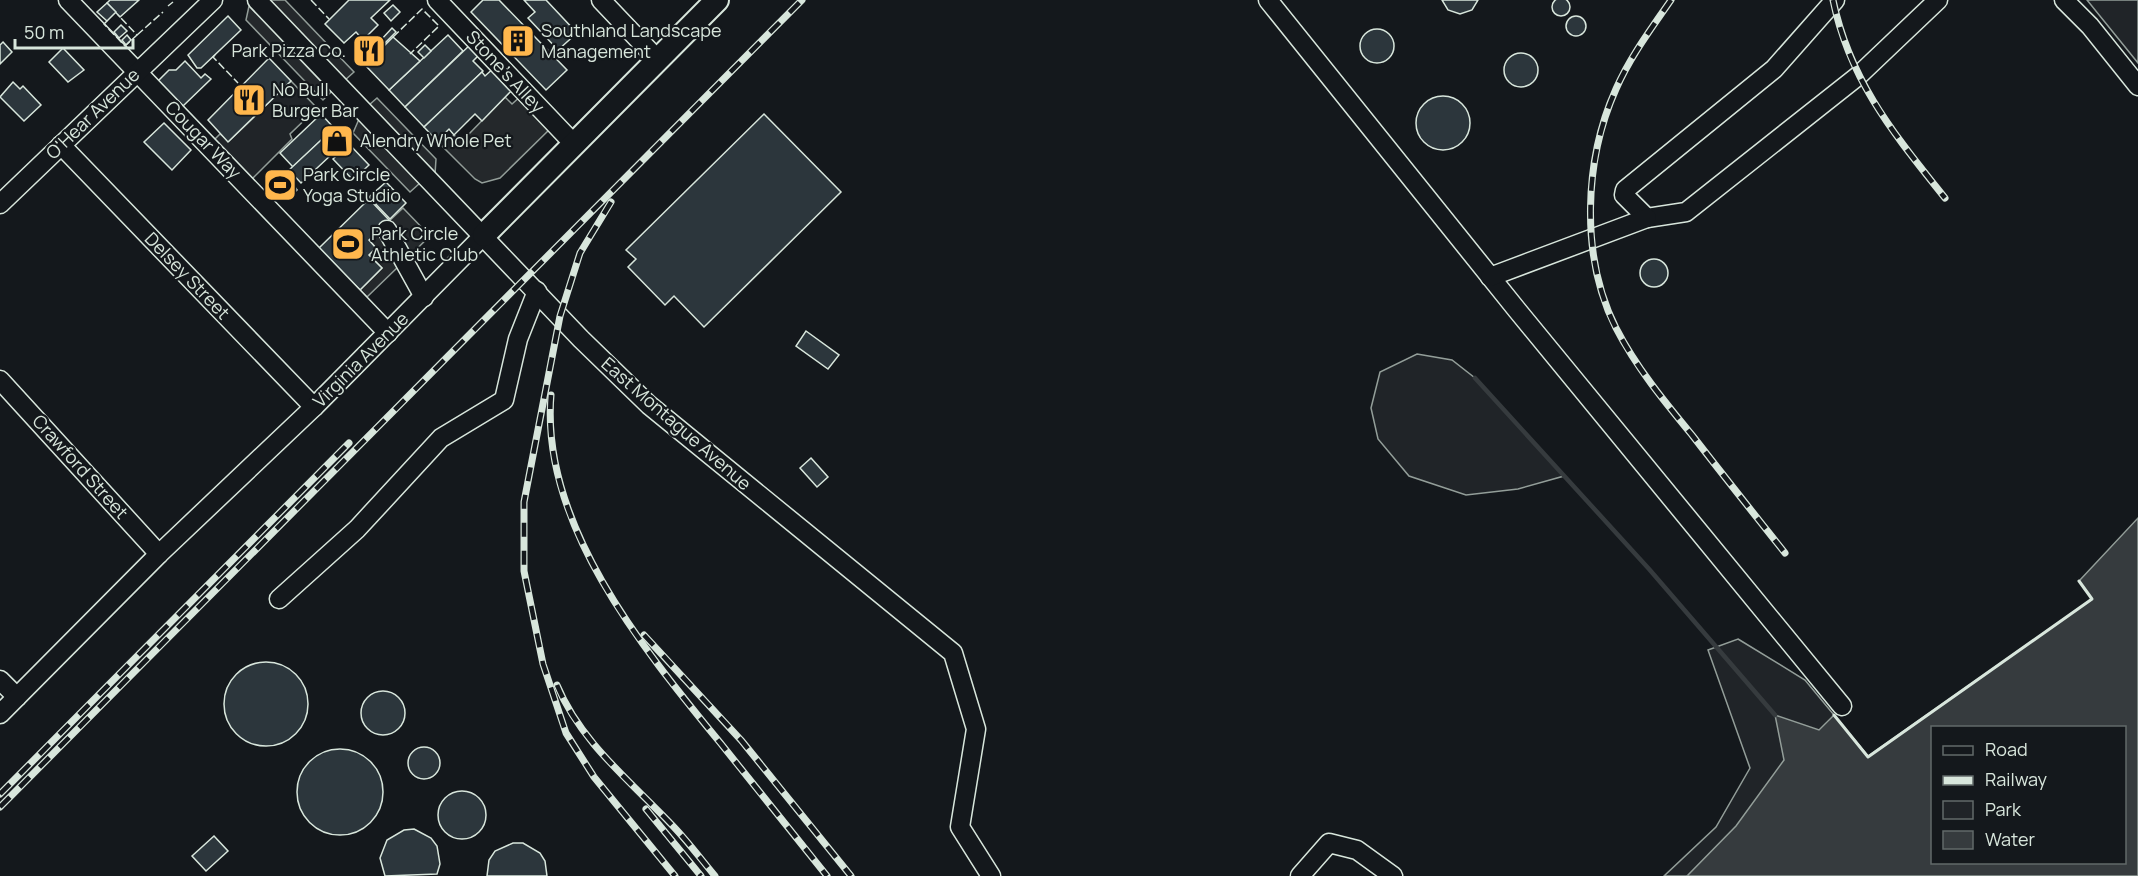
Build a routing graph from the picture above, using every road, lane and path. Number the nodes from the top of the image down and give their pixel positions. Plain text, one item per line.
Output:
1 (68, 0) edge
2 (213, 0) edge
3 (257, 0) edge
4 (437, 0) edge
5 (601, 0) edge
6 (717, 0) edge
7 (1268, 0) edge
8 (1835, 0) edge
9 (1938, 0) edge
10 (2064, 0) edge
11 (658, 60) junction
12 (137, 72) junction
13 (2138, 86) edge
14 (574, 144) junction
15 (61, 145) junction
16 (0, 204) edge
17 (1647, 218) junction
18 (387, 230) dead end
19 (484, 235) junction
20 (1490, 277) junction
21 (537, 291) junction
22 (424, 297) junction
23 (388, 333) junction
24 (0, 380) edge
25 (314, 407) junction
26 (159, 554) junction
27 (279, 599) dead end
28 (0, 680) edge
29 (17, 697) junction
30 (1842, 705) dead end
31 (0, 714) edge
32 (991, 876) edge
33 (1300, 876) edge
34 (1393, 876) edge

1 - 12 street, Cougar Way
2 - 12 street, O'Hear Avenue
3 - 19 street, East Montague Avenue
4 - 14 street, Stone's Alley
5 - 11 street
6 - 11 main road, Virginia Avenue
7 - 20 street
8 - 17 street
9 - 17 street
10 - 13 street
11 - 14 main road, Virginia Avenue
12 - 15 street, O'Hear Avenue
12 - 23 street, Cougar Way
14 - 19 main road, Virginia Avenue
15 - 16 street, O'Hear Avenue
15 - 25 street, Delsey Street
17 - 20 street
18 - 22 street
19 - 21 street, East Montague Avenue
19 - 22 street, Virginia Avenue
20 - 30 street
21 - 27 street
21 - 32 street, East Montague Avenue
22 - 23 street, Virginia Avenue
23 - 25 street, Virginia Avenue
24 - 26 street, Crawford Street
25 - 26 street, Virginia Avenue
26 - 29 street, Virginia Avenue
28 - 29 street
29 - 31 street, Virginia Avenue
33 - 34 street

